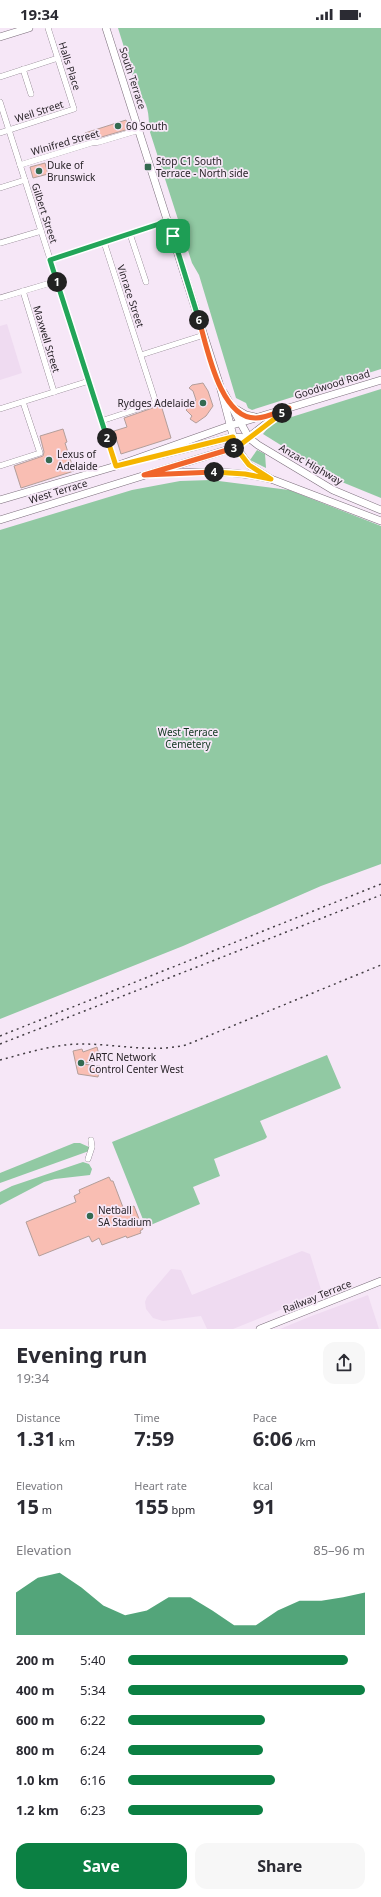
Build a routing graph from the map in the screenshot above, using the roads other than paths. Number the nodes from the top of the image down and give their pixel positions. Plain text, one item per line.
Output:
1 (29, 28) edge
2 (48, 28) edge
3 (106, 28) edge
4 (13, 30) edge
5 (0, 37) edge
6 (58, 58) junction
7 (23, 69) junction
8 (0, 76) edge
9 (31, 94) dead end
10 (0, 102) edge
11 (74, 109) joint
12 (139, 130) junction
13 (9, 131) junction
14 (0, 133) edge
15 (20, 165) junction
16 (25, 180) junction
17 (0, 188) edge
18 (168, 221) junction
19 (41, 231) junction
20 (130, 234) junction
21 (104, 242) junction
22 (0, 243) edge
23 (50, 260) junction
24 (57, 281) junction
25 (146, 282) dead end
26 (23, 291) junction
27 (0, 298) edge
28 (204, 335) junction
29 (141, 355) junction
30 (381, 380) edge
31 (89, 381) junction
32 (220, 386) junction
33 (54, 392) junction
34 (23, 402) junction
35 (232, 407) junction
36 (289, 408) junction
37 (0, 409) edge
38 (256, 418) junction
39 (101, 421) junction
40 (240, 423) junction
41 (229, 426) junction
42 (233, 437) junction
43 (249, 438) junction
44 (236, 448) junction
45 (0, 466) edge
46 (116, 466) junction
47 (144, 475) junction
48 (271, 479) junction
49 (0, 500) edge
50 (381, 510) edge
51 (0, 520) edge
52 (381, 522) edge
53 (91, 1140) dead end
54 (88, 1159) dead end
55 (381, 1280) edge
56 (260, 1329) edge

1 - 4 main road
2 - 6 street, Halls Place
3 - 12 main road, South Terrace
4 - 5 main road
6 - 7 street
6 - 11 street, Halls Place
7 - 8 street
7 - 9 street
10 - 13 street, Gilbert Street
11 - 13 street, Weil Street
12 - 15 street, Winifred Street
12 - 18 main road, South Terrace
13 - 14 street, Weil Street
13 - 15 street, Gilbert Street
15 - 16 street, Gilbert Street
16 - 17 street
16 - 19 street, Gilbert Street
18 - 20 street
18 - 28 main road, South Terrace
19 - 22 street
19 - 23 street, Gilbert Street
20 - 21 street
20 - 25 street
21 - 23 street
21 - 29 street, Vinrace Street
23 - 24 street, Gilbert Street
24 - 26 street
24 - 31 street, Gilbert Street
26 - 27 street
26 - 33 street, Maxwell Street
28 - 29 street
28 - 32 main road, South Terrace
29 - 39 street, Vinrace Street
30 - 36 main road, Goodwood Road
31 - 33 street
31 - 39 street, Gilbert Street
32 - 35 main road, South Terrace
32 - 41 main road, South Terrace
33 - 34 street
34 - 37 street
34 - 45 street
35 - 38 main road
35 - 40 main road, South Terrace
36 - 38 main road, Goodwood Road
36 - 43 main road, Goodwood Road
38 - 40 main road, Goodwood Road
39 - 46 street, Gilbert Street
40 - 41 main road, Goodwood Road
40 - 43 main road, Anzac Highway
41 - 42 main road, South Terrace
41 - 46 main road, West Terrace
42 - 43 main road, West Terrace
42 - 44 main road, South Terrace
42 - 46 main road, West Terrace
43 - 44 main road, West Terrace
43 - 50 main road, Anzac Highway
44 - 47 main road, West Terrace
44 - 48 main road
46 - 49 main road, West Terrace
47 - 48 main road, West Terrace
47 - 51 main road, West Terrace
48 - 52 main road
53 - 54 street
55 - 56 main road, Railway Terrace

